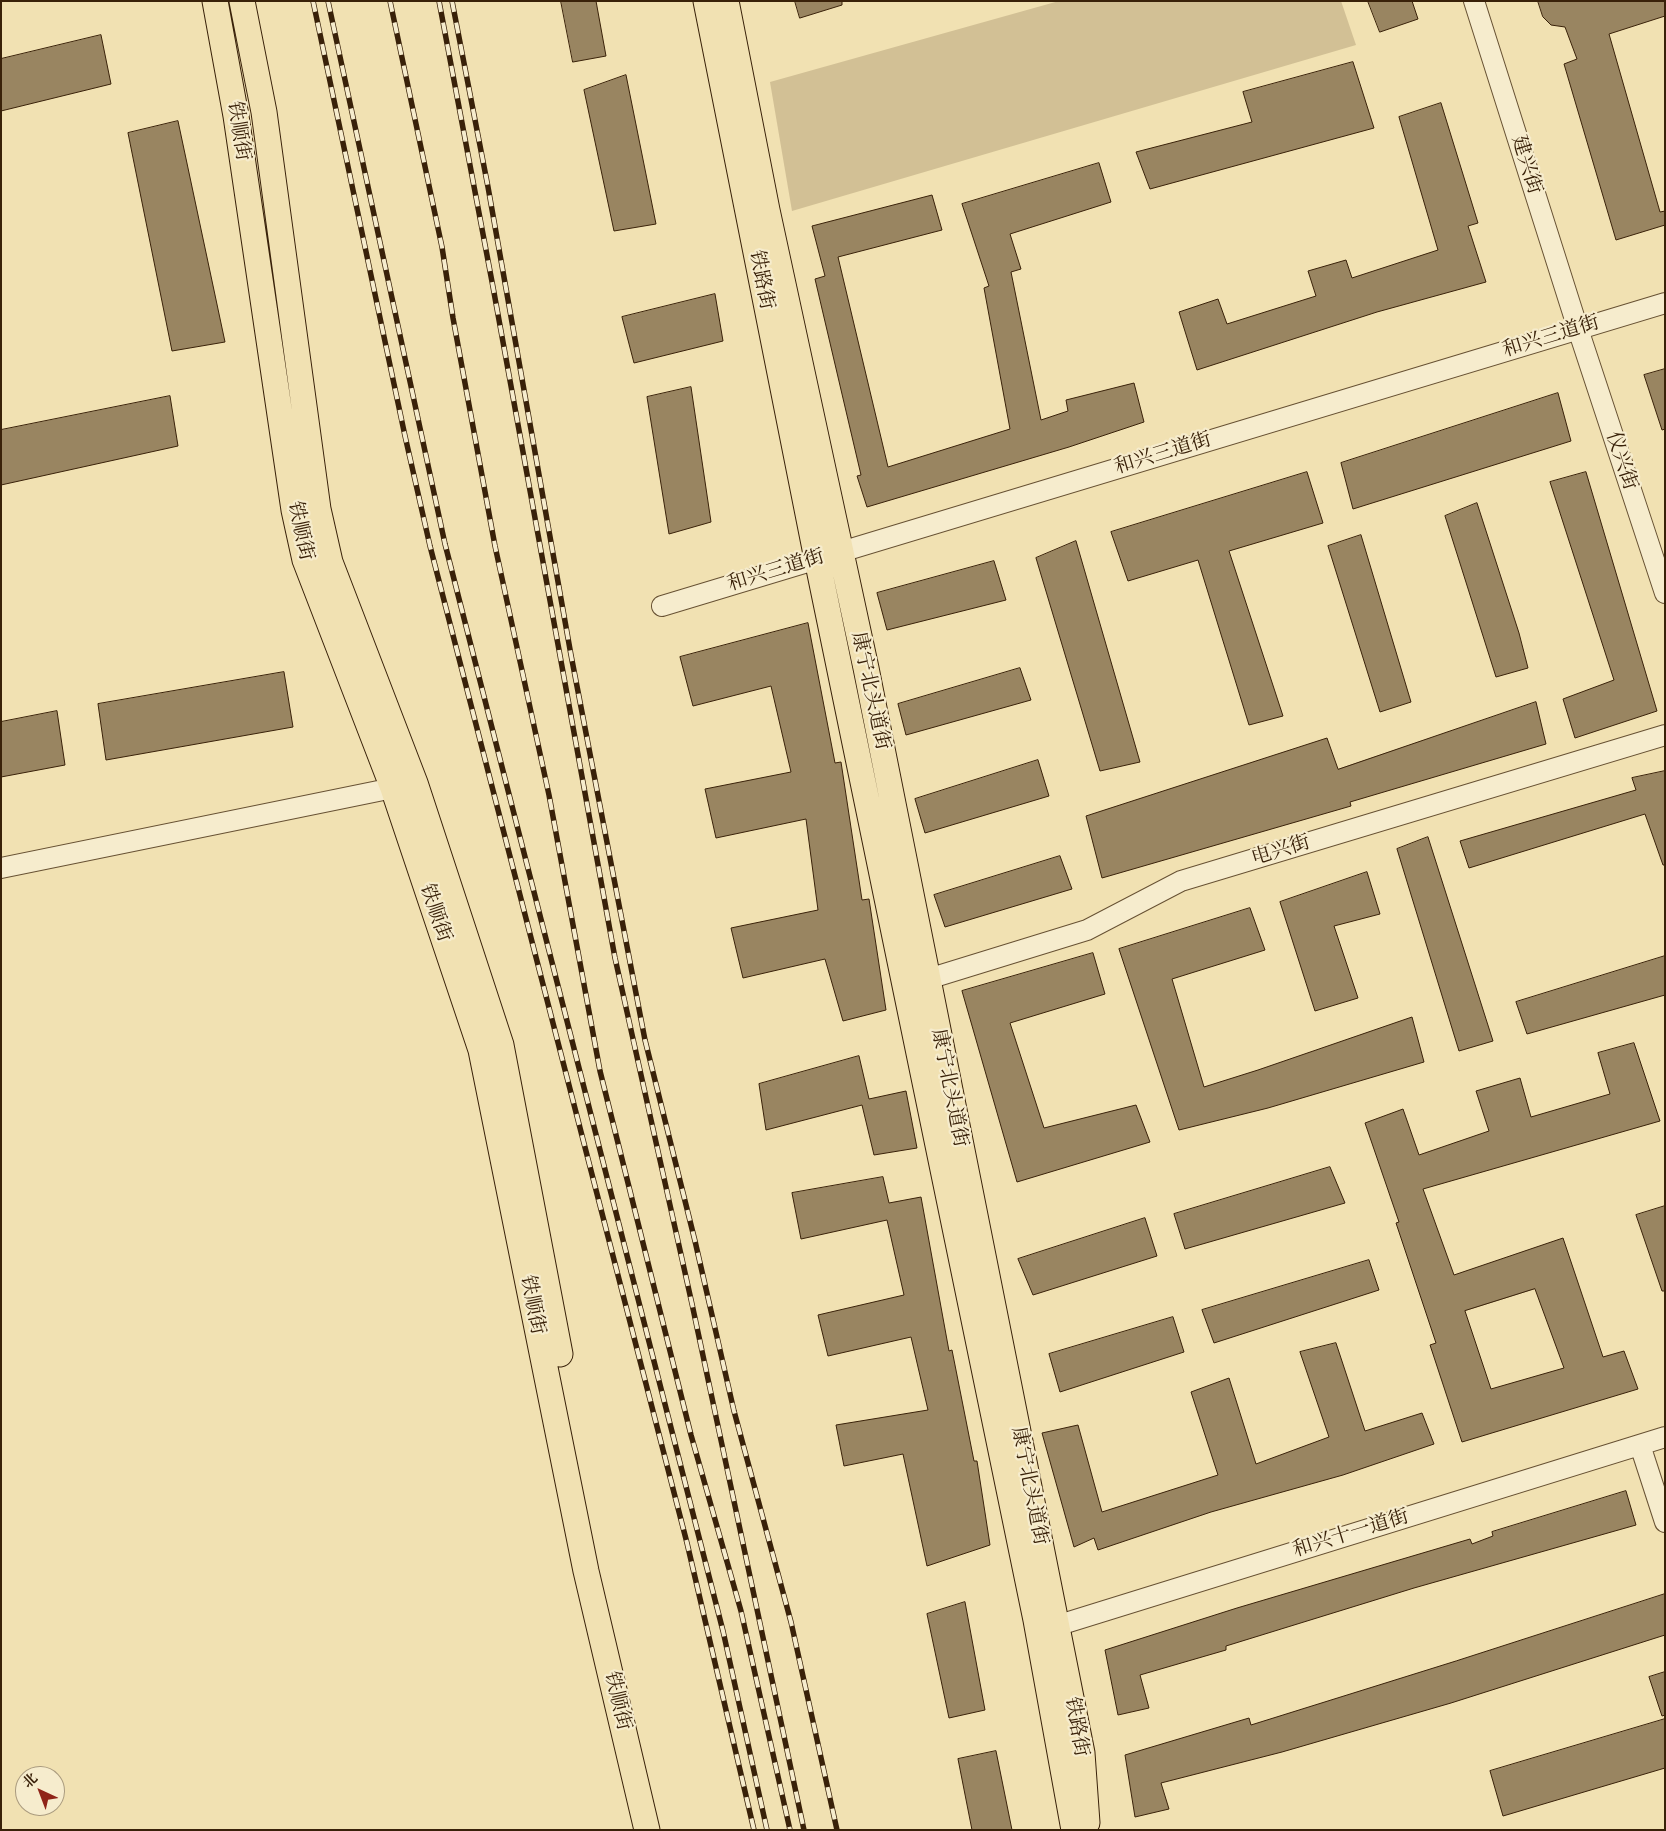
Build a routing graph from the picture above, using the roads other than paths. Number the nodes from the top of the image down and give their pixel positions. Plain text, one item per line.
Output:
1 (203, 1) edge
2 (215, 1) edge
3 (242, 1) edge
4 (258, 1) edge
5 (706, 1) edge
6 (726, 1) edge
7 (1474, 1) edge
8 (264, 112) junction
9 (236, 116) junction
10 (1665, 303) edge
11 (1578, 329) junction
12 (840, 552) junction
13 (817, 559) junction
14 (1665, 593) edge
15 (662, 606) dead end
16 (1665, 735) edge
17 (393, 788) junction
18 (1, 868) edge
19 (917, 983) junction
20 (1665, 1437) edge
21 (1640, 1445) junction
22 (1665, 1522) edge
23 (1047, 1628) junction
24 (647, 1830) edge
25 (664, 1830) edge
26 (1074, 1830) edge
27 (1088, 1830) edge

1 - 9 main road
2 - 9 main road, 铁顺街
3 - 8 main road, 铁顺街
4 - 8 main road
5 - 13 main road, 铁路街
6 - 12 main road, 铁路街
7 - 11 street, 建兴街
8 - 25 main road, 铁顺街
9 - 17 main road, 铁顺街
10 - 11 street, 和兴三道街
11 - 12 street, 和兴三道街
11 - 14 street, 仪兴街
12 - 13 street, 和兴三道街
12 - 19 main road, 康宁北头道街
13 - 15 street, 和兴三道街
13 - 19 main road, 康宁北头道街
16 - 19 street, 电兴街
17 - 18 street
17 - 24 main road, 铁顺街
19 - 23 main road, 康宁北头道街
20 - 21 street, 和兴十一道街
21 - 22 street
21 - 23 street, 和兴十一道街
23 - 26 main road, 铁路街
23 - 27 main road, 铁路街

